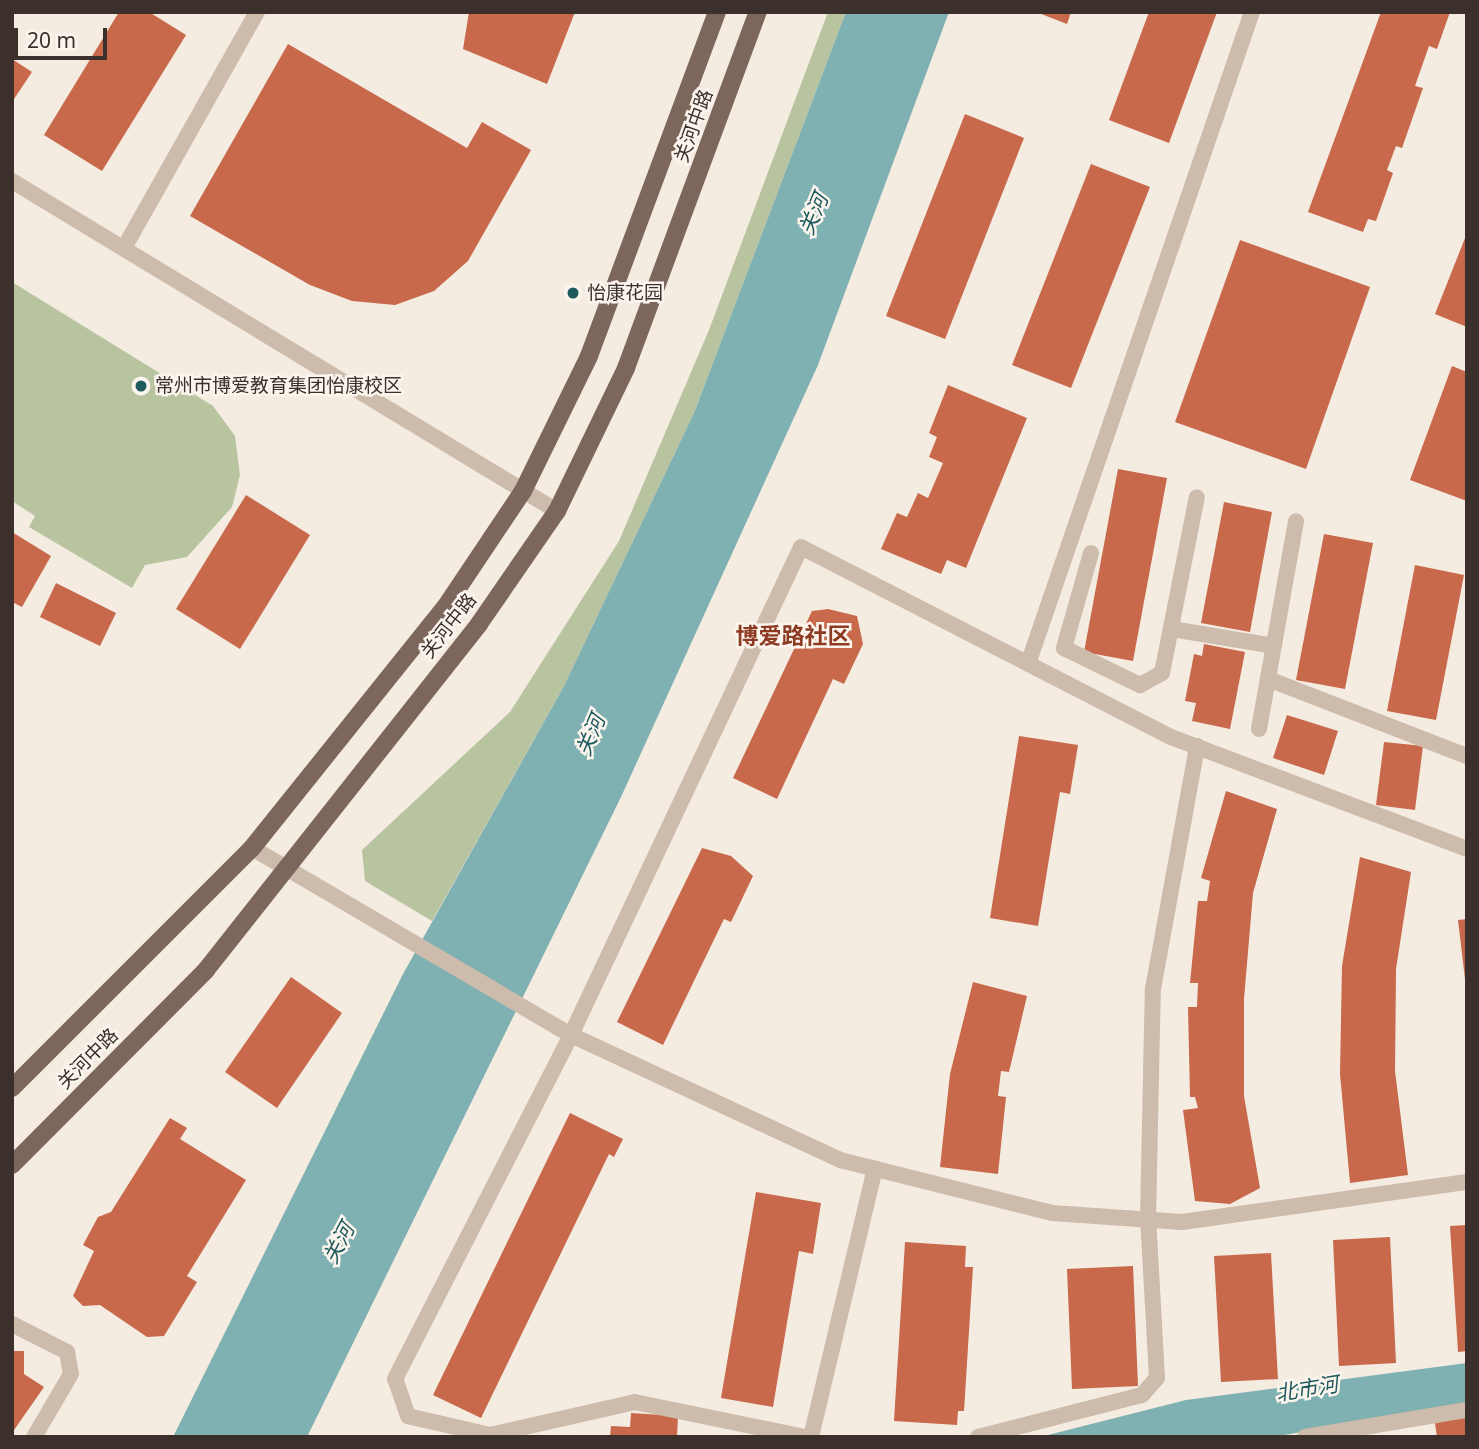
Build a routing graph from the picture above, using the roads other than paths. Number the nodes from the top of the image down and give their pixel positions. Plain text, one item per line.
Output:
1 (257, 12) edge
2 (717, 12) edge
3 (758, 12) edge
4 (1252, 12) edge
5 (12, 181) edge
6 (124, 248) junction
7 (523, 491) junction
8 (1197, 497) dead end
9 (557, 511) junction
10 (1296, 521) dead end
11 (1091, 554) dead end
12 (1171, 629) junction
13 (1274, 646) junction
14 (1029, 661) junction
15 (1268, 679) junction
16 (1259, 729) dead end
17 (1197, 747) junction
18 (1467, 756) edge
19 (252, 848) junction
20 (1467, 849) edge
21 (284, 867) junction
22 (571, 1035) junction
23 (12, 1088) edge
24 (12, 1165) edge
25 (876, 1169) junction
26 (1467, 1182) edge
27 (1148, 1219) junction
28 (12, 1324) edge
29 (1467, 1410) edge
30 (33, 1437) edge
31 (805, 1437) edge
32 (811, 1437) edge
33 (978, 1437) edge
34 (1305, 1437) edge

1 - 6 lane
2 - 7 main road, 关河中路
3 - 9 main road, 关河中路
4 - 14 lane
5 - 6 lane
6 - 7 lane
7 - 9 lane
7 - 19 main road, 关河中路
8 - 12 lane
9 - 21 main road, 关河中路
10 - 13 lane
11 - 12 lane
12 - 13 lane
13 - 15 lane
14 - 17 lane
14 - 22 lane
15 - 16 lane
15 - 18 lane
17 - 20 lane
17 - 27 lane
19 - 21 lane
19 - 23 main road, 关河中路
21 - 22 lane
21 - 24 main road, 关河中路
22 - 25 lane
22 - 31 lane
25 - 27 lane
25 - 32 lane
26 - 27 lane
27 - 33 lane
28 - 30 lane
29 - 34 lane

